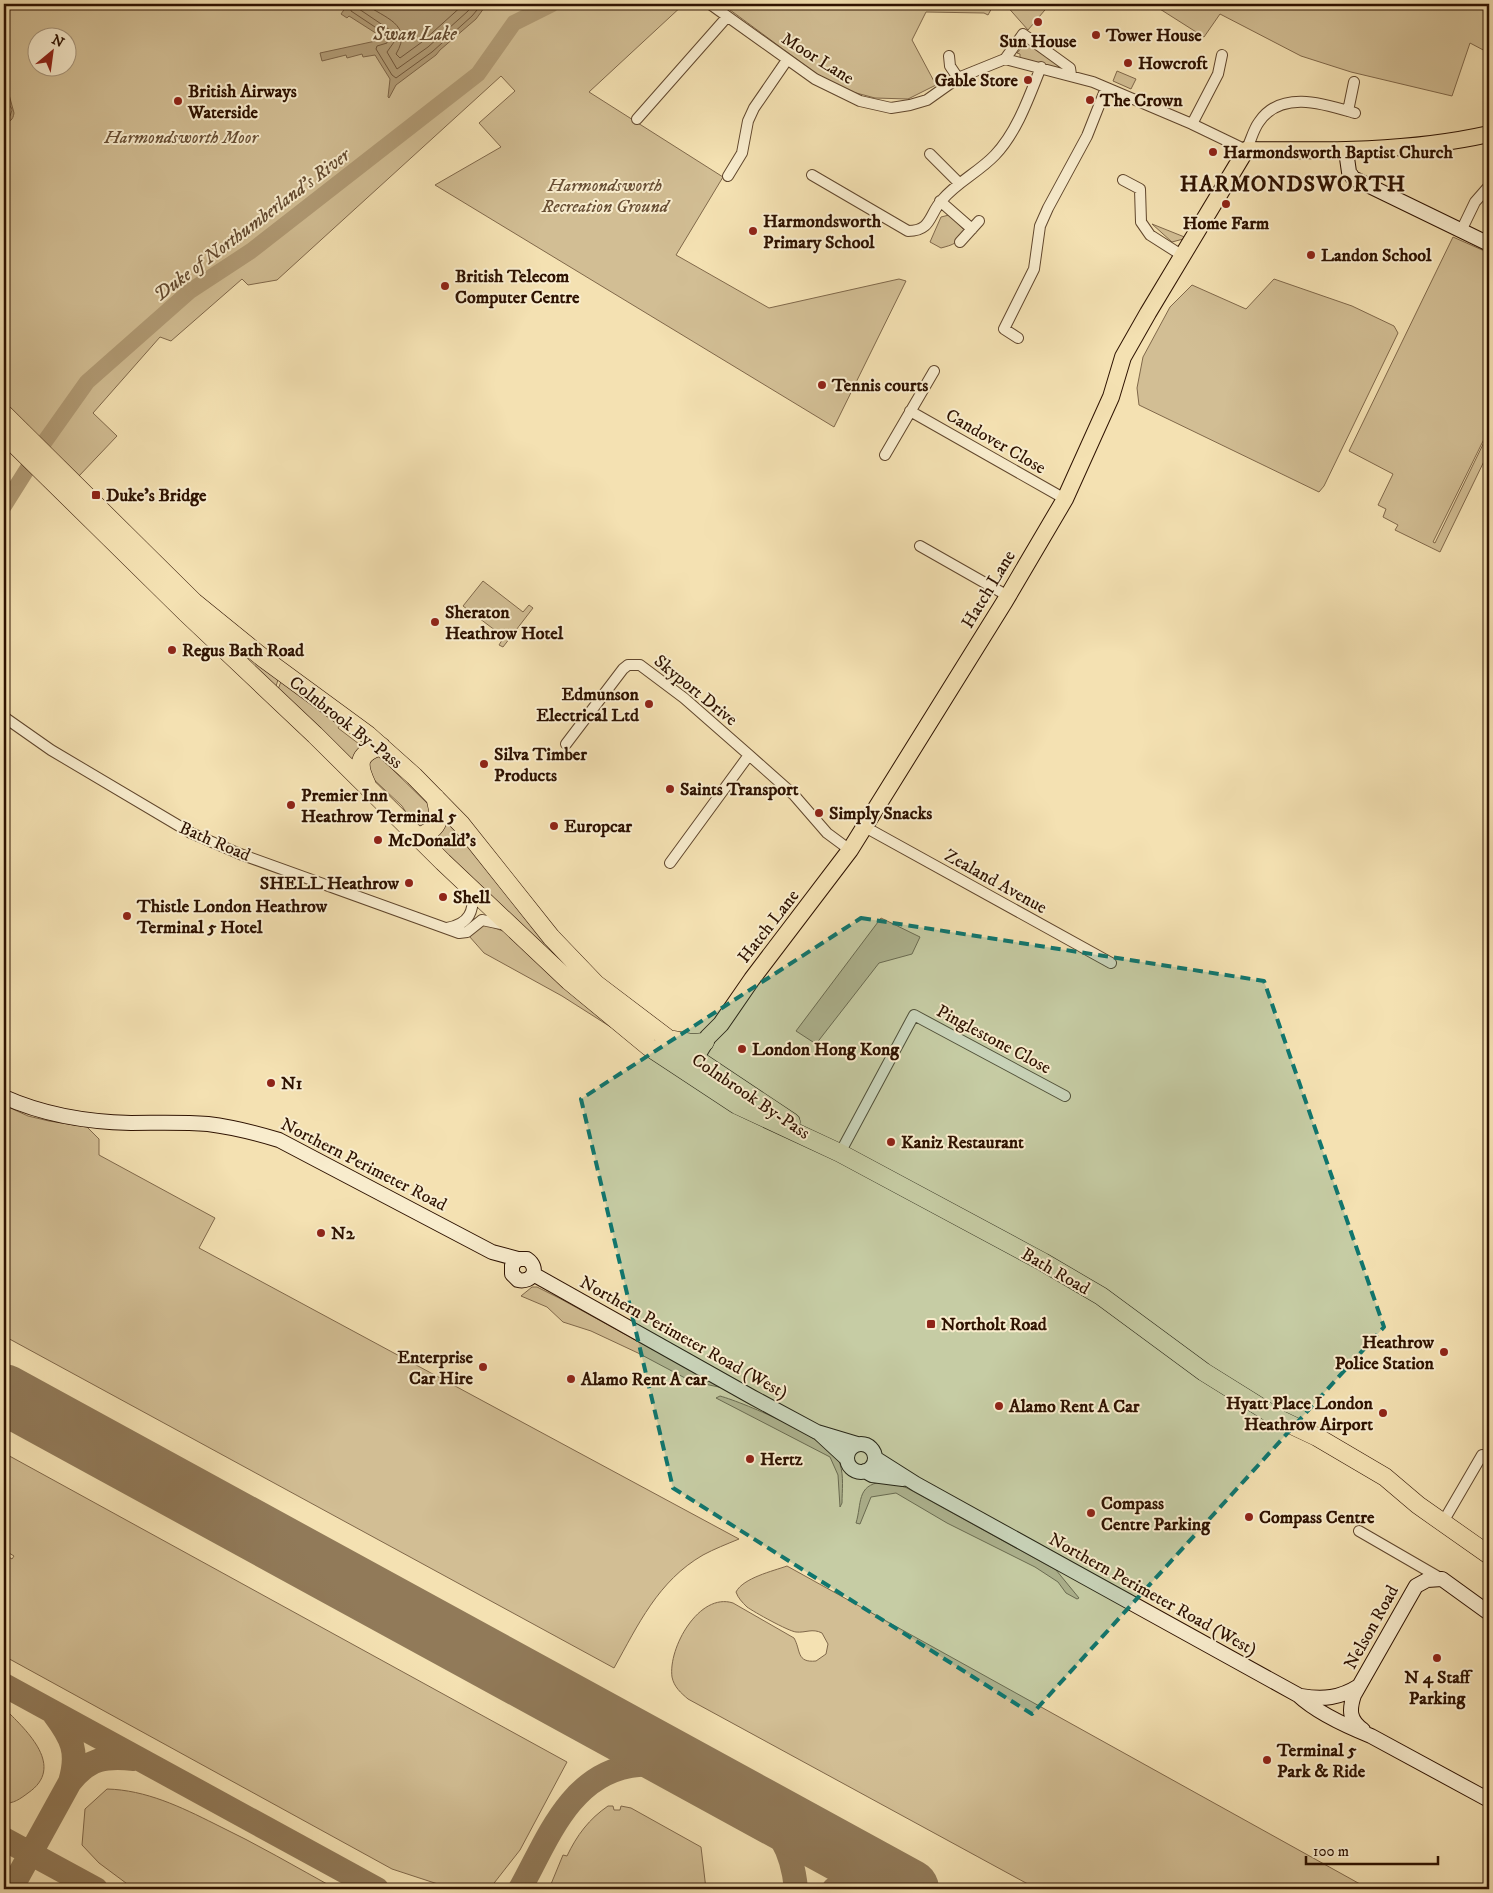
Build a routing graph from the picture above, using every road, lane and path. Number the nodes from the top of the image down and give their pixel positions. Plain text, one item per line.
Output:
1 (710, 4) edge
2 (727, 17) junction
3 (1222, 54) dead end
4 (949, 56) dead end
5 (787, 60) junction
6 (1002, 60) junction
7 (1040, 67) junction
8 (1071, 76) junction
9 (958, 78) junction
10 (1354, 82) dead end
11 (1106, 88) junction
12 (637, 119) dead end
13 (1192, 124) junction
14 (1489, 134) edge
15 (1246, 150) junction
16 (1346, 151) junction
17 (930, 154) dead end
18 (812, 174) dead end
19 (728, 176) dead end
20 (1123, 180) dead end
21 (959, 183) junction
22 (1489, 186) edge
23 (940, 201) junction
24 (979, 220) dead end
25 (972, 229) junction
26 (1462, 231) junction
27 (960, 242) dead end
28 (1489, 244) edge
29 (1183, 256) junction
30 (1018, 338) dead end
31 (934, 371) dead end
32 (910, 410) junction
33 (4, 414) edge
34 (4, 434) edge
35 (34, 454) junction
36 (885, 455) dead end
37 (1065, 500) junction
38 (920, 546) dead end
39 (1008, 596) junction
40 (4, 717) edge
41 (566, 744) dead end
42 (381, 746) junction
43 (749, 755) junction
44 (368, 788) junction
45 (435, 797) junction
46 (865, 828) junction
47 (418, 837) junction
48 (850, 850) junction
49 (670, 863) dead end
50 (473, 890) junction
51 (446, 928) junction
52 (513, 928) junction
53 (1111, 963) dead end
54 (721, 1024) junction
55 (668, 1039) junction
56 (705, 1042) junction
57 (695, 1068) junction
58 (1065, 1096) dead end
59 (5, 1098) edge
60 (818, 1142) joint
61 (840, 1153) junction
62 (515, 1264) junction
63 (533, 1274) junction
64 (817, 1432) junction
65 (857, 1444) junction
66 (1482, 1455) dead end
67 (875, 1458) junction
68 (847, 1459) junction
69 (865, 1471) junction
70 (916, 1484) junction
71 (1443, 1522) junction
72 (1359, 1531) dead end
73 (1489, 1556) edge
74 (1409, 1560) junction
75 (1442, 1579) junction
76 (1412, 1591) junction
77 (1489, 1613) edge
78 (1359, 1686) junction
79 (1298, 1695) junction
80 (1371, 1736) junction
81 (1489, 1800) edge

1 - 2 street, Moor Lane
2 - 5 street, Moor Lane
2 - 12 street
3 - 13 street
4 - 9 street
5 - 9 street, Moor Lane
5 - 19 street
6 - 7 street
6 - 8 street
6 - 9 street, Moor Lane
7 - 8 street
7 - 21 street
8 - 11 street
10 - 15 street
11 - 13 street
11 - 30 street
13 - 15 street
14 - 16 main road
15 - 16 main road
15 - 29 main road, Hatch Lane
16 - 26 street
17 - 21 street
18 - 23 street
20 - 29 street
21 - 23 street
22 - 26 street
23 - 25 street
24 - 25 street
25 - 27 street
26 - 28 street
29 - 37 main road, Hatch Lane
31 - 32 street
32 - 36 street
32 - 37 street, Candover Close
33 - 35 highway, Colnbrook By-Pass
34 - 35 highway, Colnbrook By-Pass
35 - 42 highway, Colnbrook By-Pass
35 - 44 highway, Colnbrook By-Pass
37 - 39 main road, Hatch Lane
38 - 39 street
39 - 46 main road, Hatch Lane
40 - 51 street, Bath Road
41 - 43 street, Skyport Drive
42 - 44 highway
42 - 45 highway, Colnbrook By-Pass
43 - 48 street, Skyport Drive
43 - 49 street
44 - 47 highway, Colnbrook By-Pass
45 - 47 highway
45 - 55 highway, Colnbrook By-Pass
46 - 48 main road, Hatch Lane
46 - 53 street, Zealand Avenue
47 - 50 highway, Colnbrook By-Pass
48 - 54 main road, Hatch Lane
50 - 51 street
50 - 52 highway, Colnbrook By-Pass
51 - 52 street, Bath Road
52 - 57 highway, Colnbrook By-Pass
54 - 56 main road, Hatch Lane
54 - 57 main road, Hatch Lane
55 - 56 highway
55 - 57 highway, Colnbrook By-Pass
56 - 57 main road, Hatch Lane
57 - 60 highway, Colnbrook By-Pass
58 - 61 street, Pinglestone Close
59 - 62 street, Northern Perimeter Road
60 - 61 highway, Bath Road
61 - 71 highway, Bath Road
62 - 63 street
62 - 63 street
63 - 64 street, Northern Perimeter Road (West)
64 - 65 street, Northern Perimeter Road (West)
64 - 68 street, Northern Perimeter Road (West)
65 - 67 street
65 - 68 street
66 - 71 street
67 - 69 street
67 - 70 street, Northern Perimeter Road (West)
68 - 69 street
69 - 70 street, Northern Perimeter Road (West)
70 - 79 street, Northern Perimeter Road (West)
71 - 73 highway, Bath Road
72 - 74 street
74 - 75 street
74 - 76 street
75 - 76 street, Nelson Road
75 - 77 street
76 - 78 street, Nelson Road
78 - 79 street, Nelson Road
78 - 80 street, Nelson Road
79 - 80 street, Northern Perimeter Road (West)
80 - 81 street

